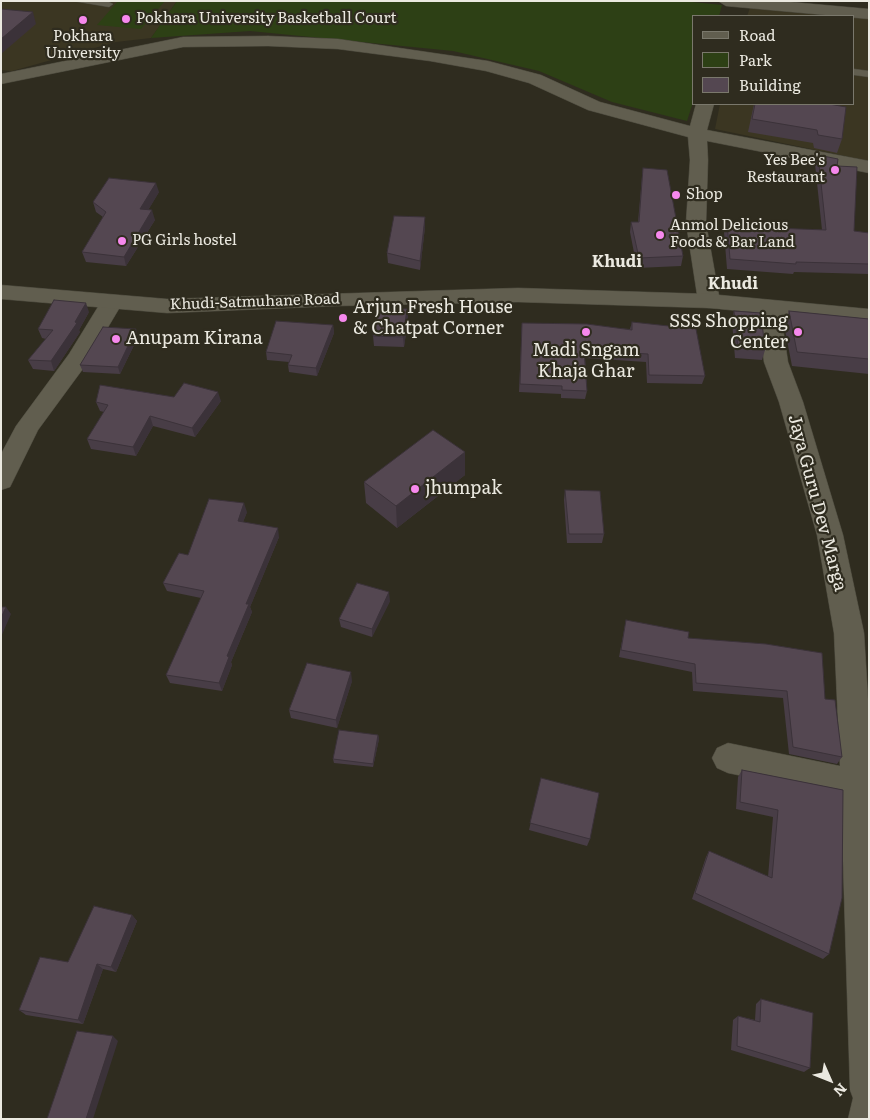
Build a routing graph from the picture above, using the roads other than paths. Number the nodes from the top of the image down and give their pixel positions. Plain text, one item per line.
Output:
1 (78, 1) edge
2 (726, 1) edge
3 (730, 2) edge
4 (108, 4) dead end
5 (869, 14) edge
6 (727, 15) edge
7 (855, 72) edge
8 (869, 74) edge
9 (1, 79) edge
10 (705, 105) edge
11 (697, 134) junction
12 (869, 167) edge
13 (1, 292) edge
14 (709, 300) junction
15 (112, 302) junction
16 (769, 308) junction
17 (869, 316) edge
18 (1, 480) edge
19 (728, 758) dead end
20 (857, 784) junction
21 (869, 1090) edge
22 (869, 1106) edge
23 (868, 1119) edge

1 - 4 lane
2 - 3 street
3 - 5 street
3 - 6 street
7 - 8 lane
9 - 11 street
10 - 11 street
11 - 12 street
11 - 14 street
13 - 15 street, Khudi-Satmuhane Road
14 - 15 street, Khudi-Satmuhane Road
14 - 16 street, Khudi-Satmuhane Road
15 - 18 street
16 - 17 street, Khudi-Satmuhane Road
16 - 20 street, Jaya Guru Dev Marga
19 - 20 street
20 - 21 street, Jaya Guru Dev Marga
22 - 23 street

